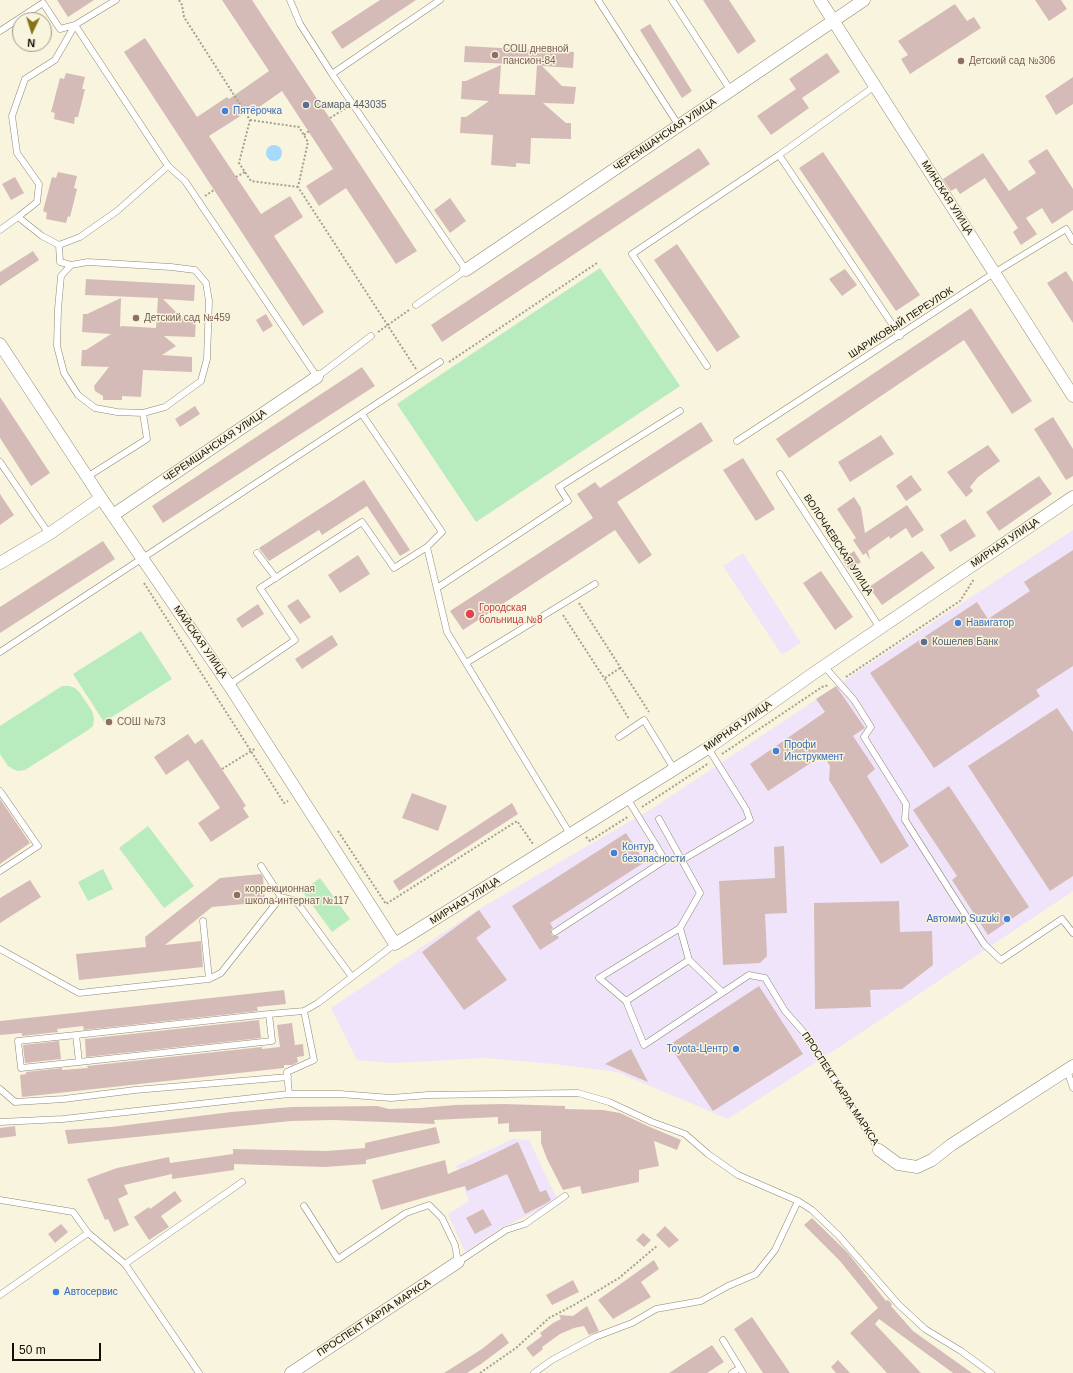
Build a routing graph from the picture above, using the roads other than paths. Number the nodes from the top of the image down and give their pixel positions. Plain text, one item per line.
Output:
1 (116, 0) edge
2 (290, 0) edge
3 (440, 0) edge
4 (598, 0) edge
5 (672, 0) edge
6 (820, 0) edge
7 (864, 0) edge
8 (833, 21) junction
9 (75, 25) junction
10 (0, 31) edge
11 (332, 74) junction
12 (875, 86) junction
13 (731, 91) junction
14 (679, 126) junction
15 (778, 155) junction
16 (168, 166) junction
17 (18, 218) junction
18 (1, 229) edge
19 (1073, 240) edge
20 (59, 245) junction
21 (71, 265) junction
22 (466, 270) junction
23 (994, 273) junction
24 (416, 305) road end
25 (372, 336) road end
26 (900, 336) junction
27 (0, 344) edge
28 (443, 363) road end
29 (707, 366) dead end
30 (318, 377) junction
31 (1073, 396) edge
32 (680, 410) dead end
33 (143, 414) junction
34 (362, 414) junction
35 (737, 442) dead end
36 (0, 462) edge
37 (780, 474) dead end
38 (87, 477) junction
39 (1073, 497) edge
40 (101, 498) junction
41 (113, 515) junction
42 (49, 534) junction
43 (427, 547) junction
44 (257, 553) dead end
45 (138, 562) junction
46 (0, 563) edge
47 (276, 578) junction
48 (595, 584) dead end
49 (437, 588) junction
50 (880, 628) junction
51 (0, 652) edge
52 (466, 663) junction
53 (824, 666) junction
54 (229, 685) junction
55 (619, 737) dead end
56 (708, 748) junction
57 (674, 769) junction
58 (0, 791) edge
59 (627, 798) junction
60 (659, 819) dead end
61 (570, 834) junction
62 (682, 860) junction
63 (261, 866) dead end
64 (0, 871) edge
65 (281, 897) junction
66 (203, 921) dead end
67 (680, 928) junction
68 (555, 932) dead end
69 (1073, 933) edge
70 (395, 944) junction
71 (0, 949) edge
72 (689, 960) junction
73 (352, 977) junction
74 (209, 979) junction
75 (722, 992) junction
76 (626, 1001) junction
77 (304, 1010) junction
78 (269, 1014) junction
79 (76, 1035) junction
80 (78, 1062) junction
81 (1070, 1068) edge
82 (288, 1077) junction
83 (1073, 1088) edge
84 (0, 1089) edge
85 (289, 1094) junction
86 (0, 1122) edge
87 (879, 1150) joint
88 (242, 1182) dead end
89 (565, 1196) dead end
90 (0, 1200) edge
91 (798, 1201) junction
92 (304, 1206) dead end
93 (88, 1233) junction
94 (458, 1262) junction
95 (125, 1264) junction
96 (0, 1295) edge
97 (723, 1340) dead end
98 (742, 1370) edge
99 (198, 1373) edge
100 (291, 1373) edge
101 (534, 1373) edge
102 (732, 1373) edge
103 (991, 1373) edge

1 - 9 lane
2 - 11 lane
3 - 11 lane
4 - 14 lane
5 - 13 lane
6 - 8 street, МИНСКАЯ УЛИЦА
7 - 8 street, ЧЕРЕМШАНСКАЯ УЛИЦА
8 - 12 street, МИНСКАЯ УЛИЦА
8 - 13 street, ЧЕРЕМШАНСКАЯ УЛИЦА
9 - 10 lane
9 - 16 lane
9 - 17 lane
11 - 22 lane
12 - 15 lane
12 - 23 street, МИНСКАЯ УЛИЦА
13 - 14 street, ЧЕРЕМШАНСКАЯ УЛИЦА
14 - 22 street, ЧЕРЕМШАНСКАЯ УЛИЦА
15 - 26 lane
15 - 29 lane
16 - 20 lane
16 - 30 lane
17 - 18 lane
17 - 20 lane
19 - 23 lane, ШАРИКОВЫЙ ПЕРЕУЛОК
20 - 21 lane
21 - 33 lane
21 - 33 lane
22 - 24 lane
23 - 26 lane, ШАРИКОВЫЙ ПЕРЕУЛОК
23 - 31 street, МИНСКАЯ УЛИЦА
25 - 30 lane
26 - 35 lane, ШАРИКОВЫЙ ПЕРЕУЛОК
27 - 38 street, МАЙСКАЯ УЛИЦА
28 - 34 lane
30 - 41 street, ЧЕРЕМШАНСКАЯ УЛИЦА
32 - 49 lane
33 - 38 lane
34 - 43 lane
34 - 45 lane
36 - 42 lane
37 - 50 lane, ВОЛОЧАЕВСКАЯ УЛИЦА
38 - 40 street, МАЙСКАЯ УЛИЦА
39 - 50 street, МИРНАЯ УЛИЦА
40 - 41 street, МАЙСКАЯ УЛИЦА
40 - 42 street
41 - 45 street, МАЙСКАЯ УЛИЦА
42 - 46 street
43 - 47 lane
43 - 49 lane
44 - 47 lane
45 - 51 lane
45 - 54 street, МАЙСКАЯ УЛИЦА
47 - 54 lane
48 - 52 lane
49 - 52 lane
50 - 53 street, МИРНАЯ УЛИЦА
52 - 61 lane
53 - 56 street, МИРНАЯ УЛИЦА
53 - 69 lane
54 - 70 street, МАЙСКАЯ УЛИЦА
55 - 57 lane
56 - 57 street, МИРНАЯ УЛИЦА
56 - 62 lane
57 - 59 street, МИРНАЯ УЛИЦА
58 - 64 lane
59 - 61 street, МИРНАЯ УЛИЦА
59 - 68 lane
60 - 62 lane
61 - 70 street, МИРНАЯ УЛИЦА
62 - 67 lane
63 - 65 lane
65 - 73 lane
65 - 74 lane
66 - 74 lane
67 - 72 lane
67 - 76 lane
70 - 73 lane
71 - 74 lane
72 - 75 lane
72 - 76 lane
73 - 77 lane
75 - 76 lane, ПРОСПЕКТ КАРЛА МАРКСА
75 - 87 lane, ПРОСПЕКТ КАРЛА МАРКСА
77 - 78 lane
77 - 82 lane
78 - 79 lane
78 - 80 lane
79 - 80 lane
79 - 80 lane
81 - 83 lane
81 - 87 street, ПРОСПЕКТ КАРЛА МАРКСА
82 - 84 lane
82 - 85 lane
85 - 86 lane
85 - 91 lane
88 - 95 lane
89 - 94 lane
90 - 93 lane
91 - 101 lane
91 - 103 lane
92 - 94 lane
93 - 95 lane
93 - 96 lane
94 - 100 street, ПРОСПЕКТ КАРЛА МАРКСА
95 - 99 lane
97 - 98 lane
98 - 102 lane

